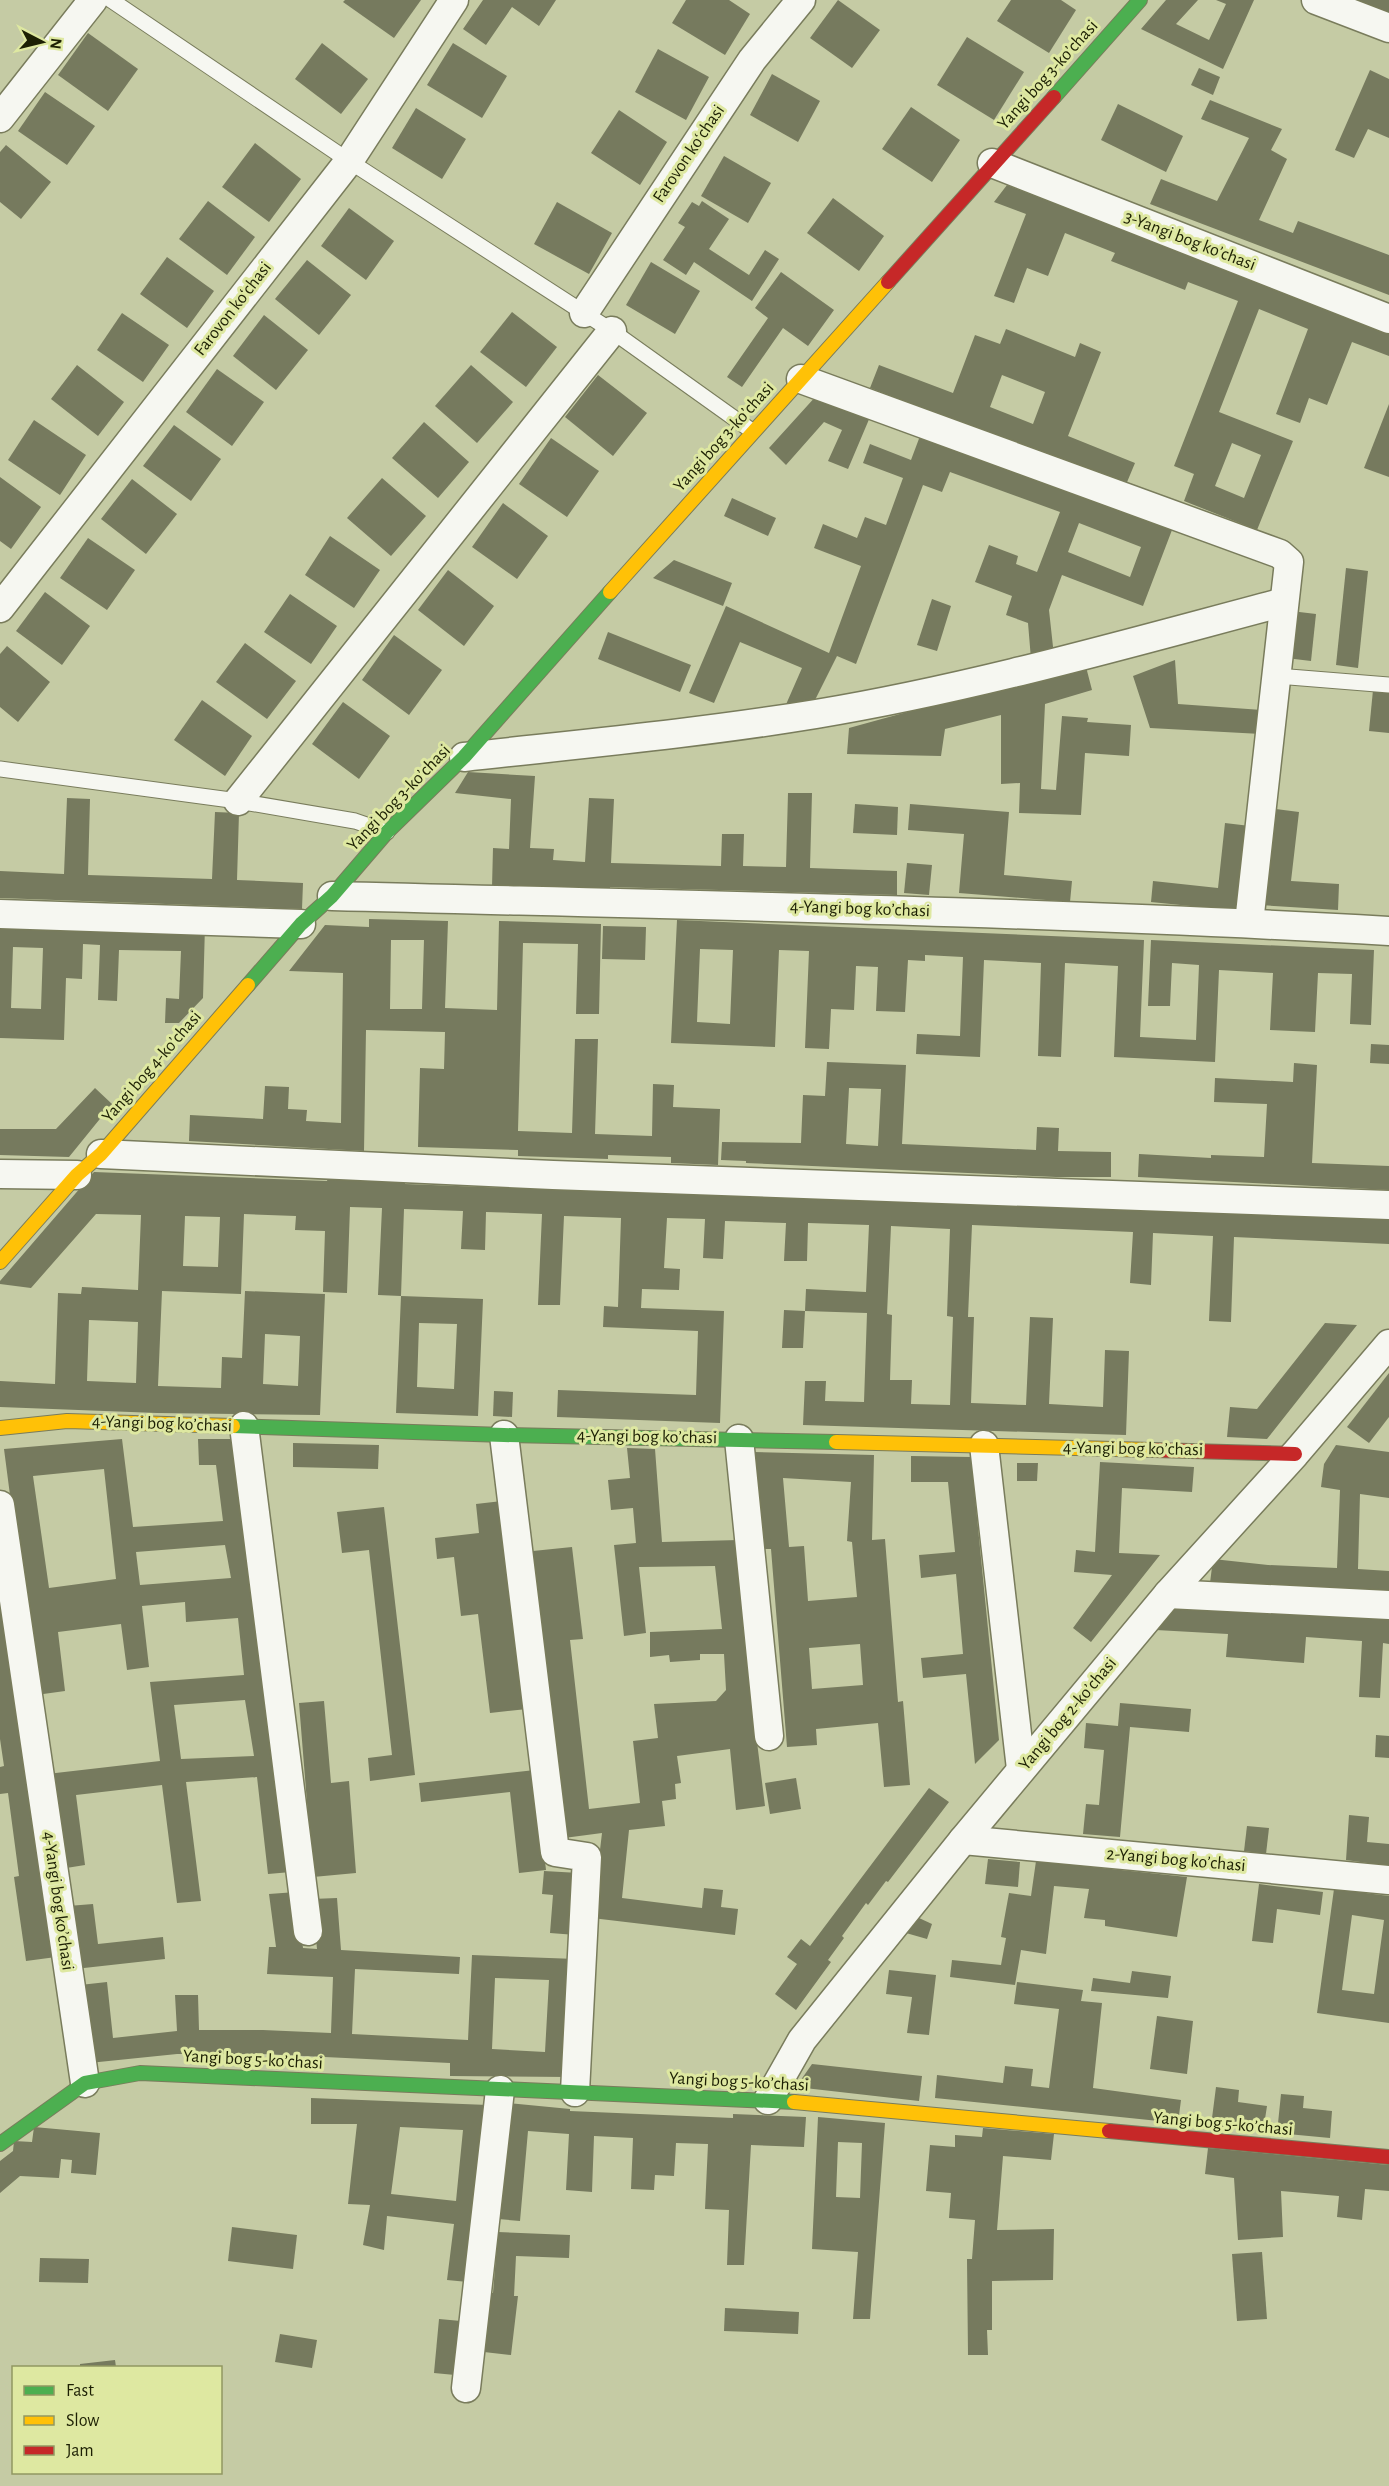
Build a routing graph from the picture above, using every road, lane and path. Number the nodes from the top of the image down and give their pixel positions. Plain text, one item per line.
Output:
1 (93, 0) edge
2 (111, 0) edge
3 (454, 0) edge
4 (801, 0) edge
5 (1140, 0) edge
6 (1316, 0) edge
7 (1389, 28) edge
8 (0, 118) edge
9 (349, 161) junction
10 (992, 164) junction
11 (584, 313) junction
12 (1389, 319) edge
13 (612, 331) junction
14 (801, 379) junction
15 (752, 431) junction
16 (1284, 602) junction
17 (0, 608) edge
18 (1277, 676) junction
19 (1389, 685) edge
20 (464, 757) junction
21 (0, 769) edge
22 (238, 801) junction
23 (387, 832) junction
24 (332, 896) junction
25 (0, 914) edge
26 (1249, 923) junction
27 (300, 924) junction
28 (1389, 931) edge
29 (101, 1154) junction
30 (0, 1174) edge
31 (77, 1175) junction
32 (1389, 1205) edge
33 (0, 1262) edge
34 (1389, 1344) edge
35 (244, 1426) junction
36 (0, 1428) edge
37 (504, 1435) junction
38 (739, 1438) junction
39 (984, 1445) junction
40 (1295, 1454) junction
41 (0, 1505) edge
42 (1168, 1594) junction
43 (1389, 1605) edge
44 (769, 1736) dead end
45 (1021, 1769) junction
46 (963, 1840) junction
47 (1389, 1880) edge
48 (308, 1931) dead end
49 (85, 2083) junction
50 (500, 2090) junction
51 (574, 2092) junction
52 (768, 2100) junction
53 (0, 2144) edge
54 (1389, 2157) edge
55 (466, 2388) dead end

1 - 8 street
2 - 9 lane
3 - 9 street, Farovon koʻchasi
4 - 11 street, Farovon koʻchasi
5 - 10 street, Yangi bog 3-koʼchasi
6 - 7 street
9 - 11 lane
9 - 17 street, Farovon koʻchasi
10 - 12 street, 3-Yangi bog koʼchasi
10 - 14 street, Yangi bog 3-koʼchasi
11 - 13 lane
13 - 15 lane
13 - 22 street
14 - 15 street, Yangi bog 3-koʼchasi
14 - 16 street
15 - 20 street, Yangi bog 3-koʼchasi
16 - 18 street
16 - 20 street
18 - 19 lane
18 - 26 street
20 - 23 street, Yangi bog 3-koʼchasi
21 - 22 lane
22 - 23 lane
23 - 24 street, Yangi bog 3-koʼchasi
24 - 26 street, 4-Yangi bog koʼchasi
24 - 27 street, Yangi bog 4-koʼchasi
25 - 27 street
26 - 28 street, 4-Yangi bog koʼchasi
27 - 29 street, Yangi bog 4-koʼchasi
29 - 31 street, Yangi bog 4-koʼchasi
29 - 32 street
30 - 31 street
31 - 33 street, Yangi bog 4-koʼchasi
34 - 40 street, Yangi bog 2-koʼchasi
35 - 36 street, 4-Yangi bog koʼchasi
35 - 37 street, 4-Yangi bog koʼchasi
35 - 48 street
37 - 38 street, 4-Yangi bog koʼchasi
37 - 51 street
38 - 39 street, 4-Yangi bog koʼchasi
38 - 44 street
39 - 40 street, 4-Yangi bog koʼchasi
39 - 45 street
40 - 42 street, Yangi bog 2-koʼchasi
41 - 49 street, 4-Yangi bog koʼchasi
42 - 43 street
42 - 45 street, Yangi bog 2-koʼchasi
45 - 46 street, Yangi bog 2-koʼchasi
46 - 47 street, 2-Yangi bog koʼchasi
46 - 52 street, Yangi bog 2-koʼchasi
49 - 50 street, Yangi bog 5-koʼchasi
49 - 53 street
50 - 51 street, Yangi bog 5-koʼchasi
50 - 55 street
51 - 52 street, Yangi bog 5-koʼchasi
52 - 54 street, Yangi bog 5-koʼchasi

